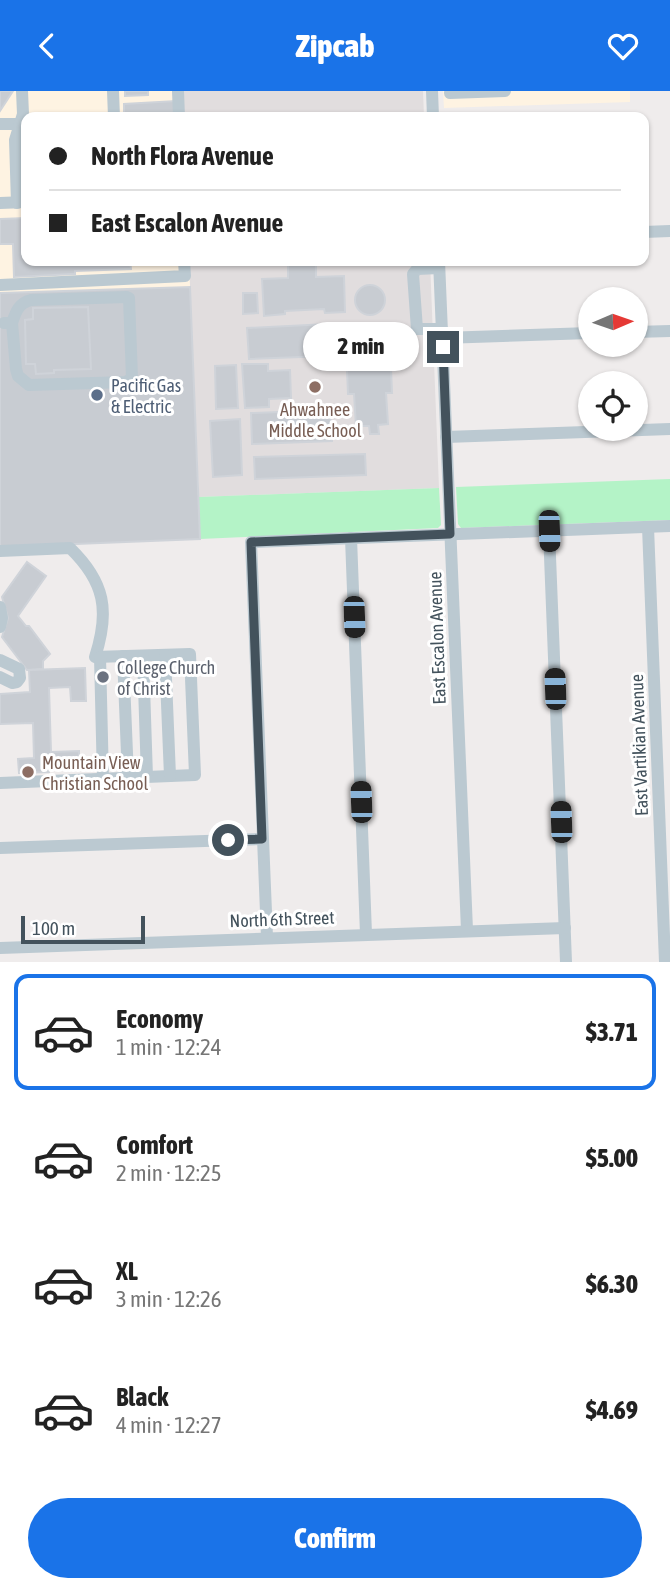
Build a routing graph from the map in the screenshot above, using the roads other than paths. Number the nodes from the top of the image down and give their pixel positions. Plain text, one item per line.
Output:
1 (22, 91) edge
2 (113, 91) edge
3 (178, 91) edge
4 (432, 91) edge
5 (505, 91) edge
6 (475, 92) edge
7 (450, 93) edge
8 (23, 112) edge
9 (114, 112) edge
10 (179, 112) edge
11 (433, 112) edge
12 (21, 119) edge
13 (0, 124) edge
14 (19, 124) junction
15 (21, 203) edge
16 (0, 204) edge
17 (670, 231) edge
18 (649, 232) edge
19 (184, 266) edge
20 (430, 266) edge
21 (439, 266) edge
22 (0, 285) edge
23 (4, 323) edge
24 (670, 331) edge
25 (648, 332) edge
26 (578, 333) edge
27 (442, 334) junction
28 (670, 429) edge
29 (446, 436) junction
30 (670, 526) edge
31 (648, 527) junction
32 (549, 531) junction
33 (450, 534) junction
34 (351, 538) junction
35 (2, 553) edge
36 (0, 607) edge
37 (0, 627) edge
38 (165, 655) junction
39 (123, 656) junction
40 (143, 656) junction
41 (100, 657) junction
42 (0, 660) edge
43 (0, 677) edge
44 (170, 776) junction
45 (148, 777) junction
46 (128, 778) junction
47 (103, 779) junction
48 (0, 783) edge
49 (262, 839) junction
50 (0, 848) edge
51 (565, 928) junction
52 (467, 930) junction
53 (366, 934) junction
54 (267, 937) junction
55 (0, 948) edge
56 (566, 962) edge
57 (665, 962) edge

1 - 8 street
2 - 9 street
3 - 10 street
4 - 11 street
5 - 6 street
6 - 7 street
12 - 14 street
13 - 14 street
14 - 15 street
15 - 16 street
17 - 18 street
19 - 22 street
20 - 27 street
21 - 27 street, East Escalon Avenue
23 - 23 street
24 - 25 street
26 - 27 street
27 - 29 street, East Escalon Avenue
28 - 29 street
29 - 33 street, East Escalon Avenue
30 - 31 street
31 - 32 street
31 - 57 street, East Vartikian Avenue
32 - 33 street
32 - 51 street
33 - 34 street
33 - 52 street, East Escalon Avenue
34 - 49 street
34 - 53 street
35 - 41 street
36 - 37 street
38 - 40 street
38 - 44 street
38 - 44 street
39 - 40 street
39 - 41 street
39 - 46 street
40 - 45 street
41 - 47 street
42 - 43 street
44 - 45 street
45 - 46 street
46 - 47 street
47 - 48 street
49 - 50 street
49 - 54 street
51 - 52 street, North 6th Street
51 - 56 street
52 - 53 street, North 6th Street
53 - 54 street, North 6th Street
54 - 55 street, North 6th Street

